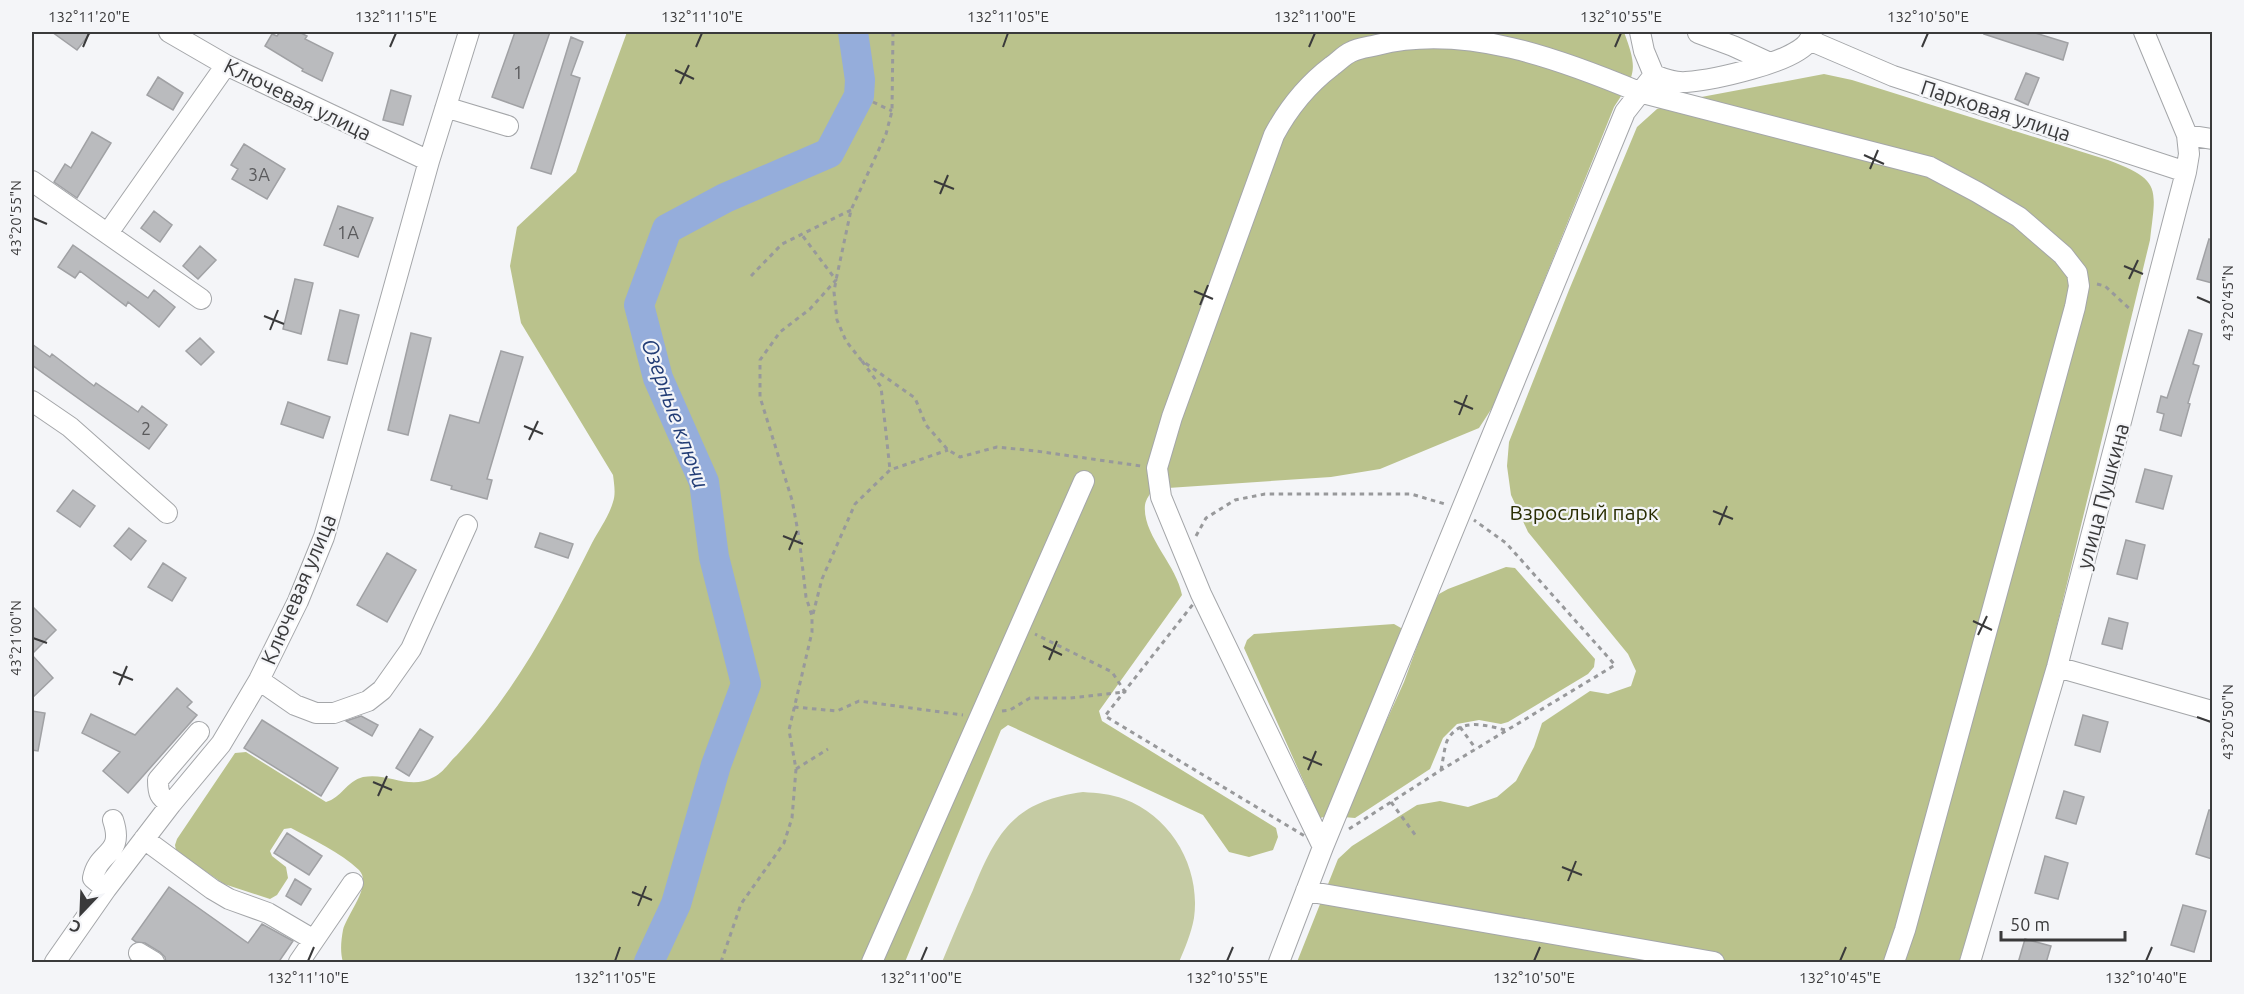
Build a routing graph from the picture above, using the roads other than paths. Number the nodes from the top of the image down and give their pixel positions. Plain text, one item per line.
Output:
1 (170, 32) edge
2 (469, 32) edge
3 (1640, 32) edge
4 (2144, 32) edge
5 (1698, 33) dead end
6 (1811, 36) edge
7 (1770, 63) junction
8 (226, 65) junction
9 (1654, 75) junction
10 (1639, 92) junction
11 (445, 109) junction
12 (508, 126) dead end
13 (2187, 135) junction
14 (2212, 139) edge
15 (429, 161) junction
16 (2186, 172) junction
17 (32, 181) edge
18 (108, 233) junction
19 (201, 298) dead end
20 (32, 401) edge
21 (1084, 481) dead end
22 (167, 513) dead end
23 (467, 525) dead end
24 (2057, 667) junction
25 (259, 680) junction
26 (2212, 711) edge
27 (199, 732) dead end
28 (171, 804) junction
29 (113, 820) dead end
30 (144, 839) junction
31 (1323, 847) junction
32 (353, 883) dead end
33 (106, 889) junction
34 (1306, 891) junction
35 (314, 940) junction
36 (55, 963) edge
37 (299, 963) edge
38 (872, 963) edge
39 (1279, 963) edge
40 (1714, 963) edge
41 (1894, 963) edge
42 (1971, 963) edge

1 - 8 street, Ключевая улица
2 - 11 street, Ключевая улица
3 - 9 street
4 - 13 street, улица Пушкина
5 - 7 street
6 - 7 street
6 - 16 street, Парковая улица
7 - 9 street
8 - 15 street, Ключевая улица
8 - 18 street
9 - 10 street
10 - 31 street
10 - 31 street
10 - 41 street
11 - 12 street
11 - 15 street, Ключевая улица
13 - 14 street
13 - 16 street, улица Пушкина
15 - 25 street, Ключевая улица
16 - 24 street, улица Пушкина
17 - 18 street
18 - 19 street
20 - 22 street
21 - 38 street
23 - 25 street
24 - 26 street
24 - 42 street, улица Пушкина
25 - 28 street, Ключевая улица
27 - 28 street
28 - 30 street, Ключевая улица
29 - 33 street
30 - 33 street, Ключевая улица
30 - 35 street
31 - 34 street
32 - 35 street
33 - 36 street, Ключевая улица
34 - 39 street
34 - 40 street
35 - 37 street

